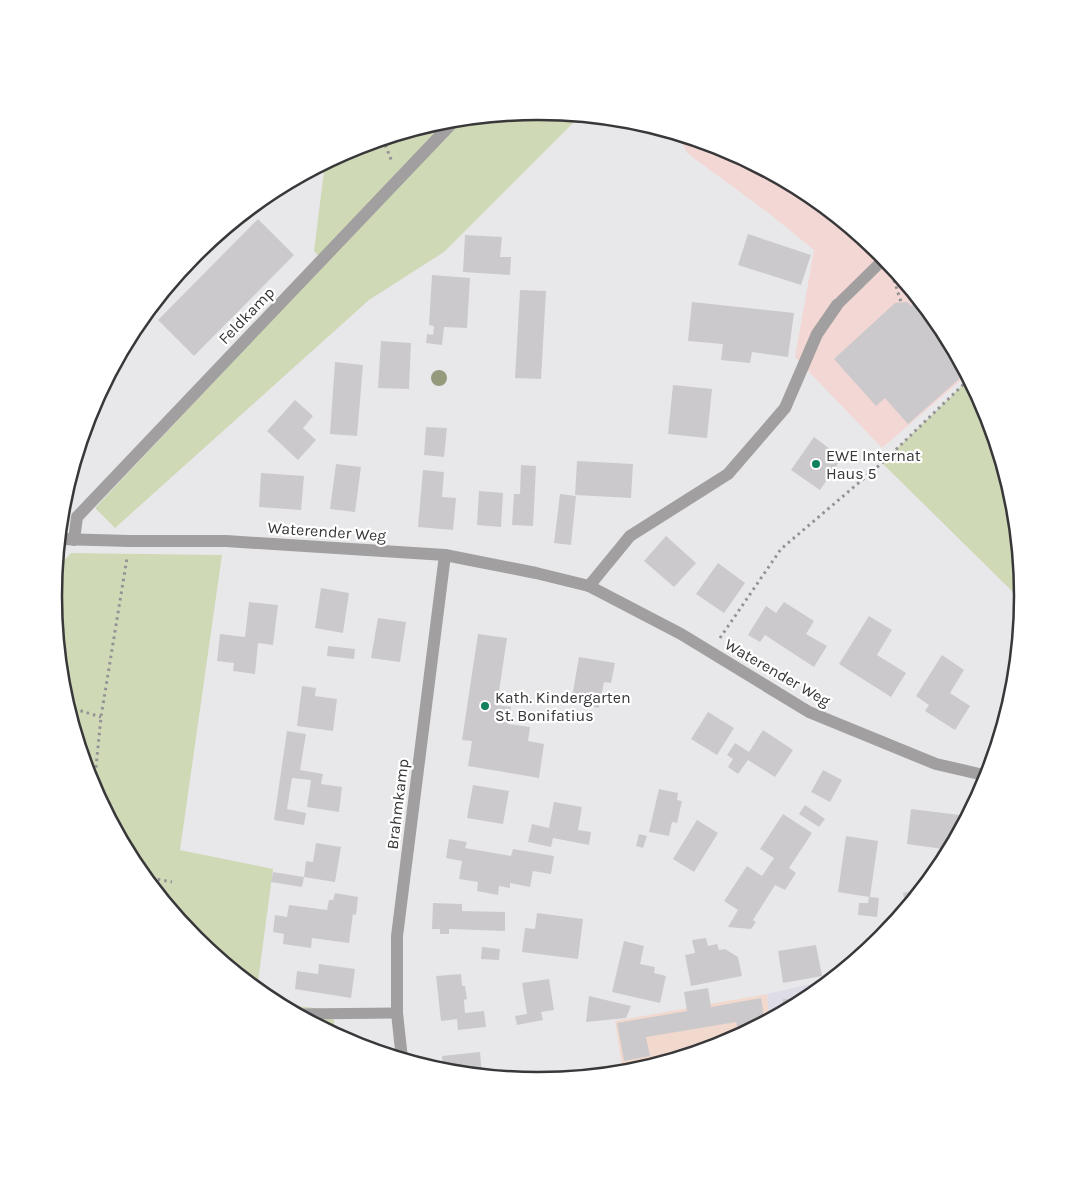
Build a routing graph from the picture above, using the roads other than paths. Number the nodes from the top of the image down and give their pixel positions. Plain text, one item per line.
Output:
1 (446, 129) edge
2 (879, 264) edge
3 (837, 305) joint
4 (66, 539) edge
5 (74, 540) junction
6 (445, 555) junction
7 (589, 586) junction
8 (980, 774) edge
9 (397, 1013) junction
10 (311, 1014) edge
11 (401, 1052) edge

1 - 5 street, Feldkamp
2 - 3 lane
3 - 7 street
4 - 5 street, Waterender Weg
5 - 6 street, Waterender Weg
6 - 7 street, Waterender Weg
6 - 9 street, Brahmkamp
7 - 8 street, Waterender Weg
9 - 10 lane
9 - 11 street, Brahmkamp

